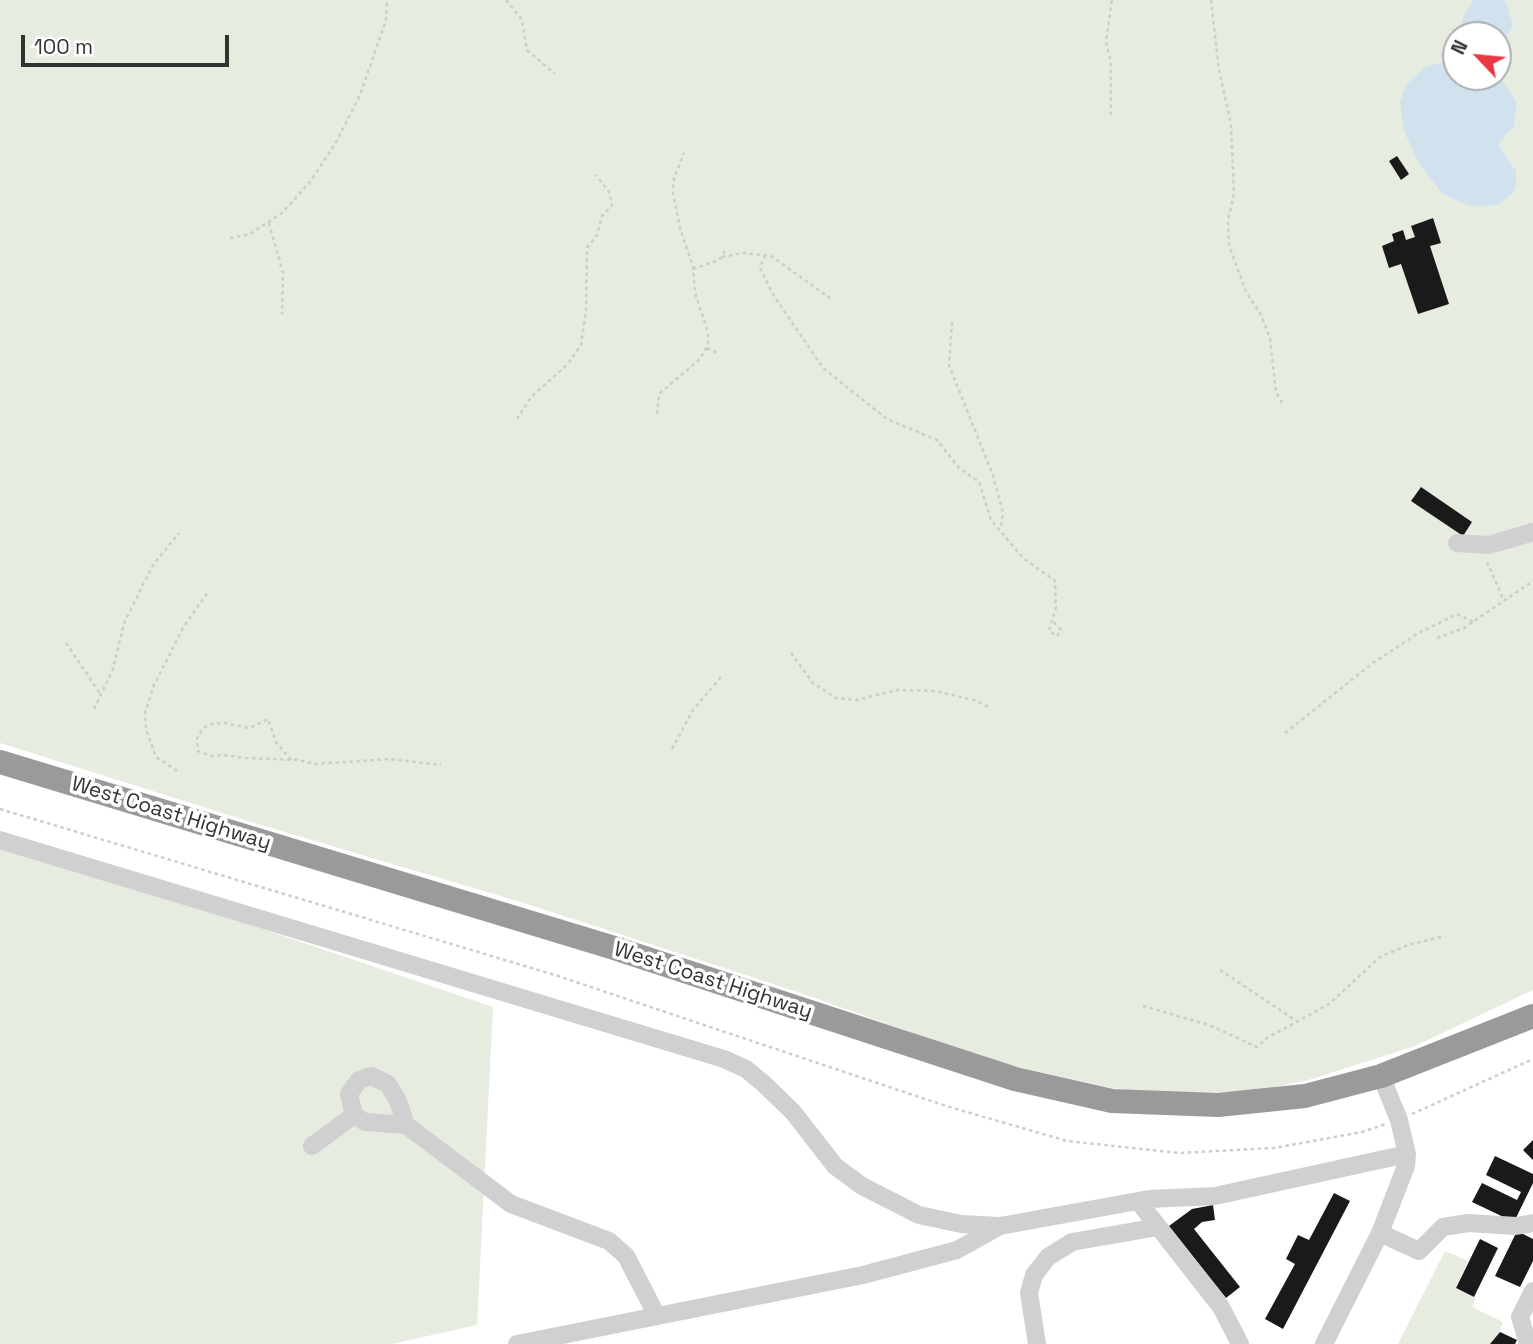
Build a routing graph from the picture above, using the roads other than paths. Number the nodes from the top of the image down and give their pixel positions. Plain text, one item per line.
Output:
1 (1533, 532) edge
2 (1457, 543) dead end
3 (0, 762) edge
4 (0, 840) edge
5 (1533, 1002) edge
6 (1533, 1016) edge
7 (1432, 1053) junction
8 (1381, 1076) junction
9 (354, 1115) junction
10 (406, 1125) junction
11 (312, 1146) dead end
12 (1407, 1154) junction
13 (1138, 1201) junction
14 (1533, 1223) edge
15 (1000, 1226) junction
16 (1158, 1227) junction
17 (1380, 1233) junction
18 (1533, 1291) edge
19 (657, 1316) junction
20 (517, 1344) edge
21 (1037, 1344) edge
22 (1240, 1344) edge
23 (1324, 1344) edge
24 (1528, 1344) edge

1 - 2 lane
3 - 8 highway, West Coast Highway
4 - 15 lane
5 - 7 highway, West Coast Highway
6 - 7 highway, West Coast Highway
7 - 8 highway, West Coast Highway
8 - 12 lane
9 - 10 lane
9 - 10 lane
9 - 11 lane
10 - 19 lane
12 - 13 lane
12 - 17 lane
13 - 15 lane
13 - 16 lane
14 - 17 lane
15 - 19 lane
16 - 21 lane
16 - 22 lane
17 - 23 lane
18 - 24 lane
19 - 20 lane

